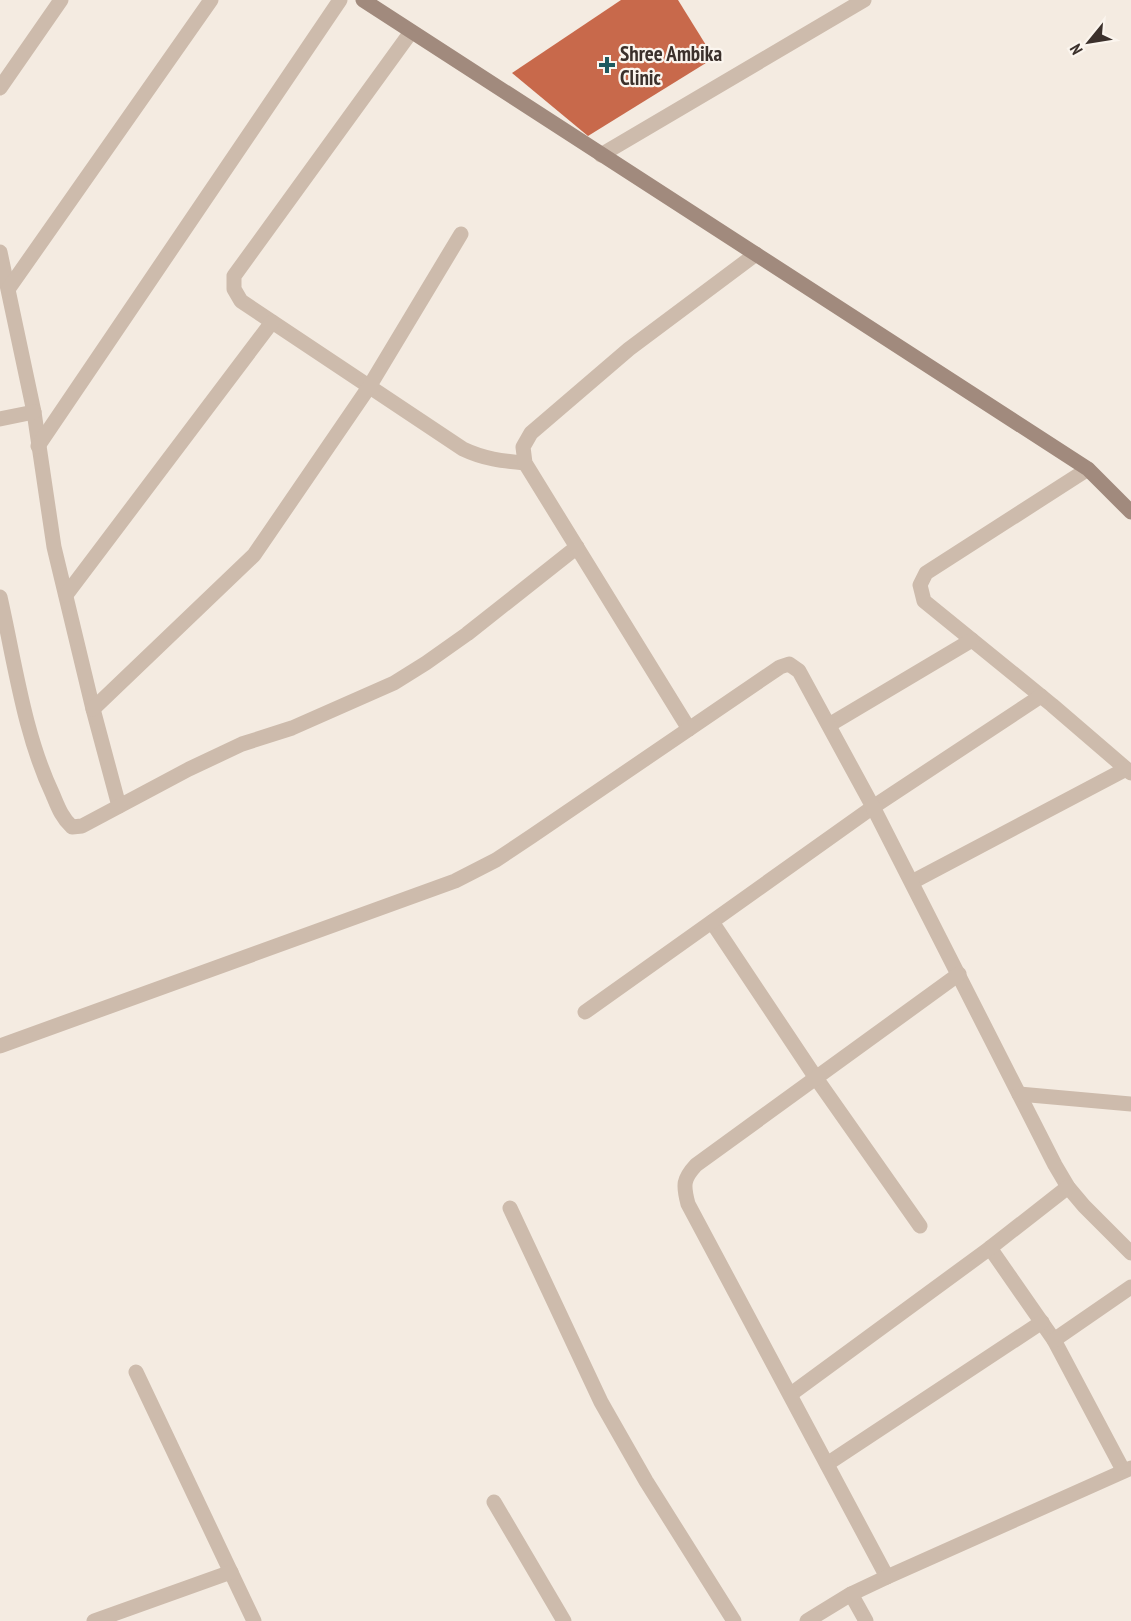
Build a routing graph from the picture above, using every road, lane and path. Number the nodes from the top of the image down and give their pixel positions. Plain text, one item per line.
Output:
1 (61, 0) edge
2 (211, 0) edge
3 (340, 0) edge
4 (363, 0) edge
5 (864, 0) edge
6 (411, 32) junction
7 (0, 88) edge
8 (601, 154) junction
9 (461, 234) dead end
10 (0, 252) edge
11 (756, 254) junction
12 (9, 288) junction
13 (272, 322) junction
14 (369, 387) junction
15 (34, 412) junction
16 (0, 419) edge
17 (38, 446) junction
18 (525, 463) junction
19 (1088, 469) junction
20 (1131, 512) edge
21 (577, 547) junction
22 (66, 595) junction
23 (0, 597) edge
24 (972, 640) junction
25 (1041, 696) junction
26 (93, 709) junction
27 (829, 725) junction
28 (689, 729) junction
29 (1129, 771) edge
30 (119, 806) junction
31 (873, 807) junction
32 (912, 882) junction
33 (712, 922) junction
34 (959, 974) junction
35 (585, 1012) dead end
36 (0, 1046) edge
37 (816, 1078) junction
38 (1019, 1094) junction
39 (1131, 1104) edge
40 (1068, 1187) junction
41 (510, 1208) dead end
42 (920, 1226) dead end
43 (990, 1248) junction
44 (1131, 1253) edge
45 (1131, 1287) edge
46 (1042, 1322) junction
47 (1054, 1340) junction
48 (136, 1372) dead end
49 (791, 1394) junction
50 (827, 1464) junction
51 (1127, 1469) edge
52 (494, 1502) dead end
53 (231, 1572) junction
54 (887, 1577) junction
55 (851, 1594) junction
56 (94, 1621) edge
57 (255, 1621) edge
58 (564, 1621) edge
59 (734, 1621) edge
60 (807, 1621) edge
61 (866, 1621) edge

1 - 7 street
2 - 12 street
3 - 17 street
4 - 6 main road
5 - 8 street
6 - 8 main road
6 - 13 street
8 - 11 main road
9 - 14 street
10 - 12 street
11 - 18 street
11 - 19 main road
12 - 15 street
13 - 14 street
13 - 22 street
14 - 18 street
14 - 26 street
15 - 16 street
15 - 17 street
17 - 22 street
18 - 21 street
19 - 20 main road
19 - 24 street
21 - 28 street
21 - 30 street
22 - 26 street
23 - 30 street
24 - 25 street
24 - 27 street
25 - 29 street
25 - 31 street
26 - 30 street
27 - 28 street
27 - 31 street
28 - 36 street
29 - 32 street
31 - 32 street
31 - 33 street
32 - 34 street
33 - 35 street
33 - 37 street
34 - 37 street
34 - 38 street
37 - 42 street
37 - 49 street
38 - 39 street
38 - 40 street
40 - 43 street
40 - 44 street
41 - 59 street
43 - 46 street
43 - 49 street
45 - 47 street
46 - 47 street
46 - 50 street
47 - 51 street
48 - 53 street
49 - 50 street
50 - 54 street
51 - 54 street
52 - 58 street
53 - 56 street
53 - 57 street
54 - 55 street
55 - 60 street
55 - 61 street

